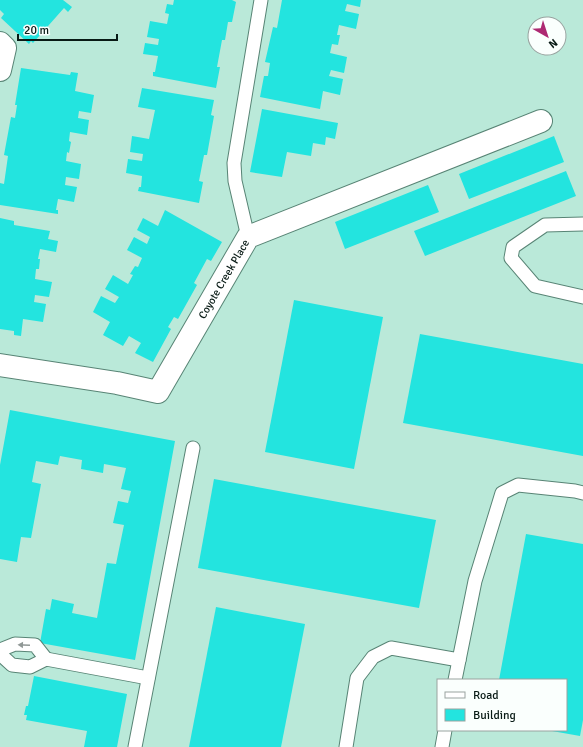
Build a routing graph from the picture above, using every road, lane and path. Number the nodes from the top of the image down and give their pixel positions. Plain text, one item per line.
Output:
1 (261, 0) edge
2 (0, 43) edge
3 (0, 70) edge
4 (541, 121) dead end
5 (583, 224) edge
6 (248, 237) junction
7 (583, 297) edge
8 (0, 365) edge
9 (193, 448) dead end
10 (583, 493) edge
11 (0, 650) edge
12 (0, 654) edge
13 (46, 659) junction
14 (459, 660) junction
15 (148, 678) junction
16 (455, 679) edge
17 (445, 731) edge
18 (135, 747) edge
19 (346, 747) edge
20 (442, 747) edge

1 - 6 lane
2 - 3 street
4 - 6 street, Coyote Creek Place
5 - 7 lane
6 - 8 street, Coyote Creek Place
9 - 15 lane
10 - 14 lane
13 -> 11 lane
12 - 13 lane
13 - 15 lane
14 - 16 lane
14 - 19 lane
15 - 18 lane
17 - 20 lane

